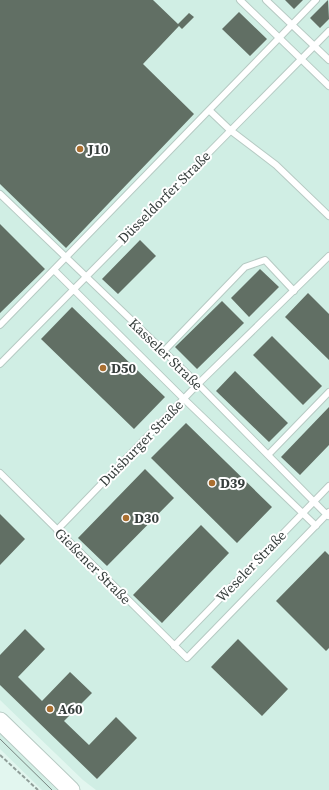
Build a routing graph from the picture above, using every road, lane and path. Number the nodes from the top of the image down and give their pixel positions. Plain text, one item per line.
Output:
1 (240, 0) edge
2 (266, 0) edge
3 (316, 0) edge
4 (292, 25) junction
5 (329, 31) edge
6 (279, 38) junction
7 (314, 46) junction
8 (301, 59) junction
9 (329, 60) edge
10 (329, 86) edge
11 (209, 110) junction
12 (230, 130) junction
13 (0, 194) edge
14 (329, 216) edge
15 (329, 256) edge
16 (66, 257) junction
17 (54, 270) junction
18 (86, 277) junction
19 (73, 290) junction
20 (294, 291) junction
21 (0, 325) edge
22 (164, 351) junction
23 (0, 364) edge
24 (198, 384) junction
25 (329, 392) edge
26 (184, 399) junction
27 (268, 455) junction
28 (0, 473) edge
29 (329, 486) edge
30 (314, 502) junction
31 (303, 513) junction
32 (328, 515) edge
33 (316, 526) junction
34 (57, 530) junction
35 (174, 646) junction
36 (187, 658) joint
37 (0, 721) edge
38 (0, 755) edge
39 (38, 790) edge
40 (71, 790) edge

1 - 6 lane
2 - 4 lane
3 - 4 lane, Düsseldorfer Straße
4 - 6 lane, Düsseldorfer Straße
4 - 7 lane
5 - 7 lane, Düsseldorfer Straße
6 - 8 lane
6 - 11 lane, Düsseldorfer Straße
7 - 8 lane, Düsseldorfer Straße
7 - 9 lane
8 - 10 lane
8 - 12 lane, Düsseldorfer Straße
11 - 12 lane
11 - 16 lane, Düsseldorfer Straße
12 - 14 lane
12 - 18 lane, Düsseldorfer Straße
13 - 16 lane, Kasseler Straße
15 - 20 lane, Duisburger Straße
16 - 17 lane, Düsseldorfer Straße
16 - 18 lane, Kasseler Straße
17 - 19 lane
17 - 21 lane, Düsseldorfer Straße
18 - 19 lane, Düsseldorfer Straße
18 - 22 lane, Kasseler Straße
19 - 23 lane, Düsseldorfer Straße
19 - 26 lane
20 - 22 lane
20 - 24 lane, Duisburger Straße
22 - 24 lane, Kasseler Straße
24 - 26 lane, Duisburger Straße
24 - 27 lane, Kasseler Straße
25 - 27 lane
26 - 31 lane
26 - 34 lane, Duisburger Straße
27 - 30 lane, Kasseler Straße
28 - 34 lane, Gießener Straße
29 - 30 lane, Weseler Straße
30 - 31 lane, Weseler Straße
30 - 32 lane, Kasseler Straße
31 - 33 lane
31 - 35 lane, Weseler Straße
32 - 33 lane, Weseler Straße
33 - 36 lane, Weseler Straße
34 - 35 lane, Gießener Straße
35 - 36 lane, Gießener Straße
37 - 40 main road
38 - 39 path

